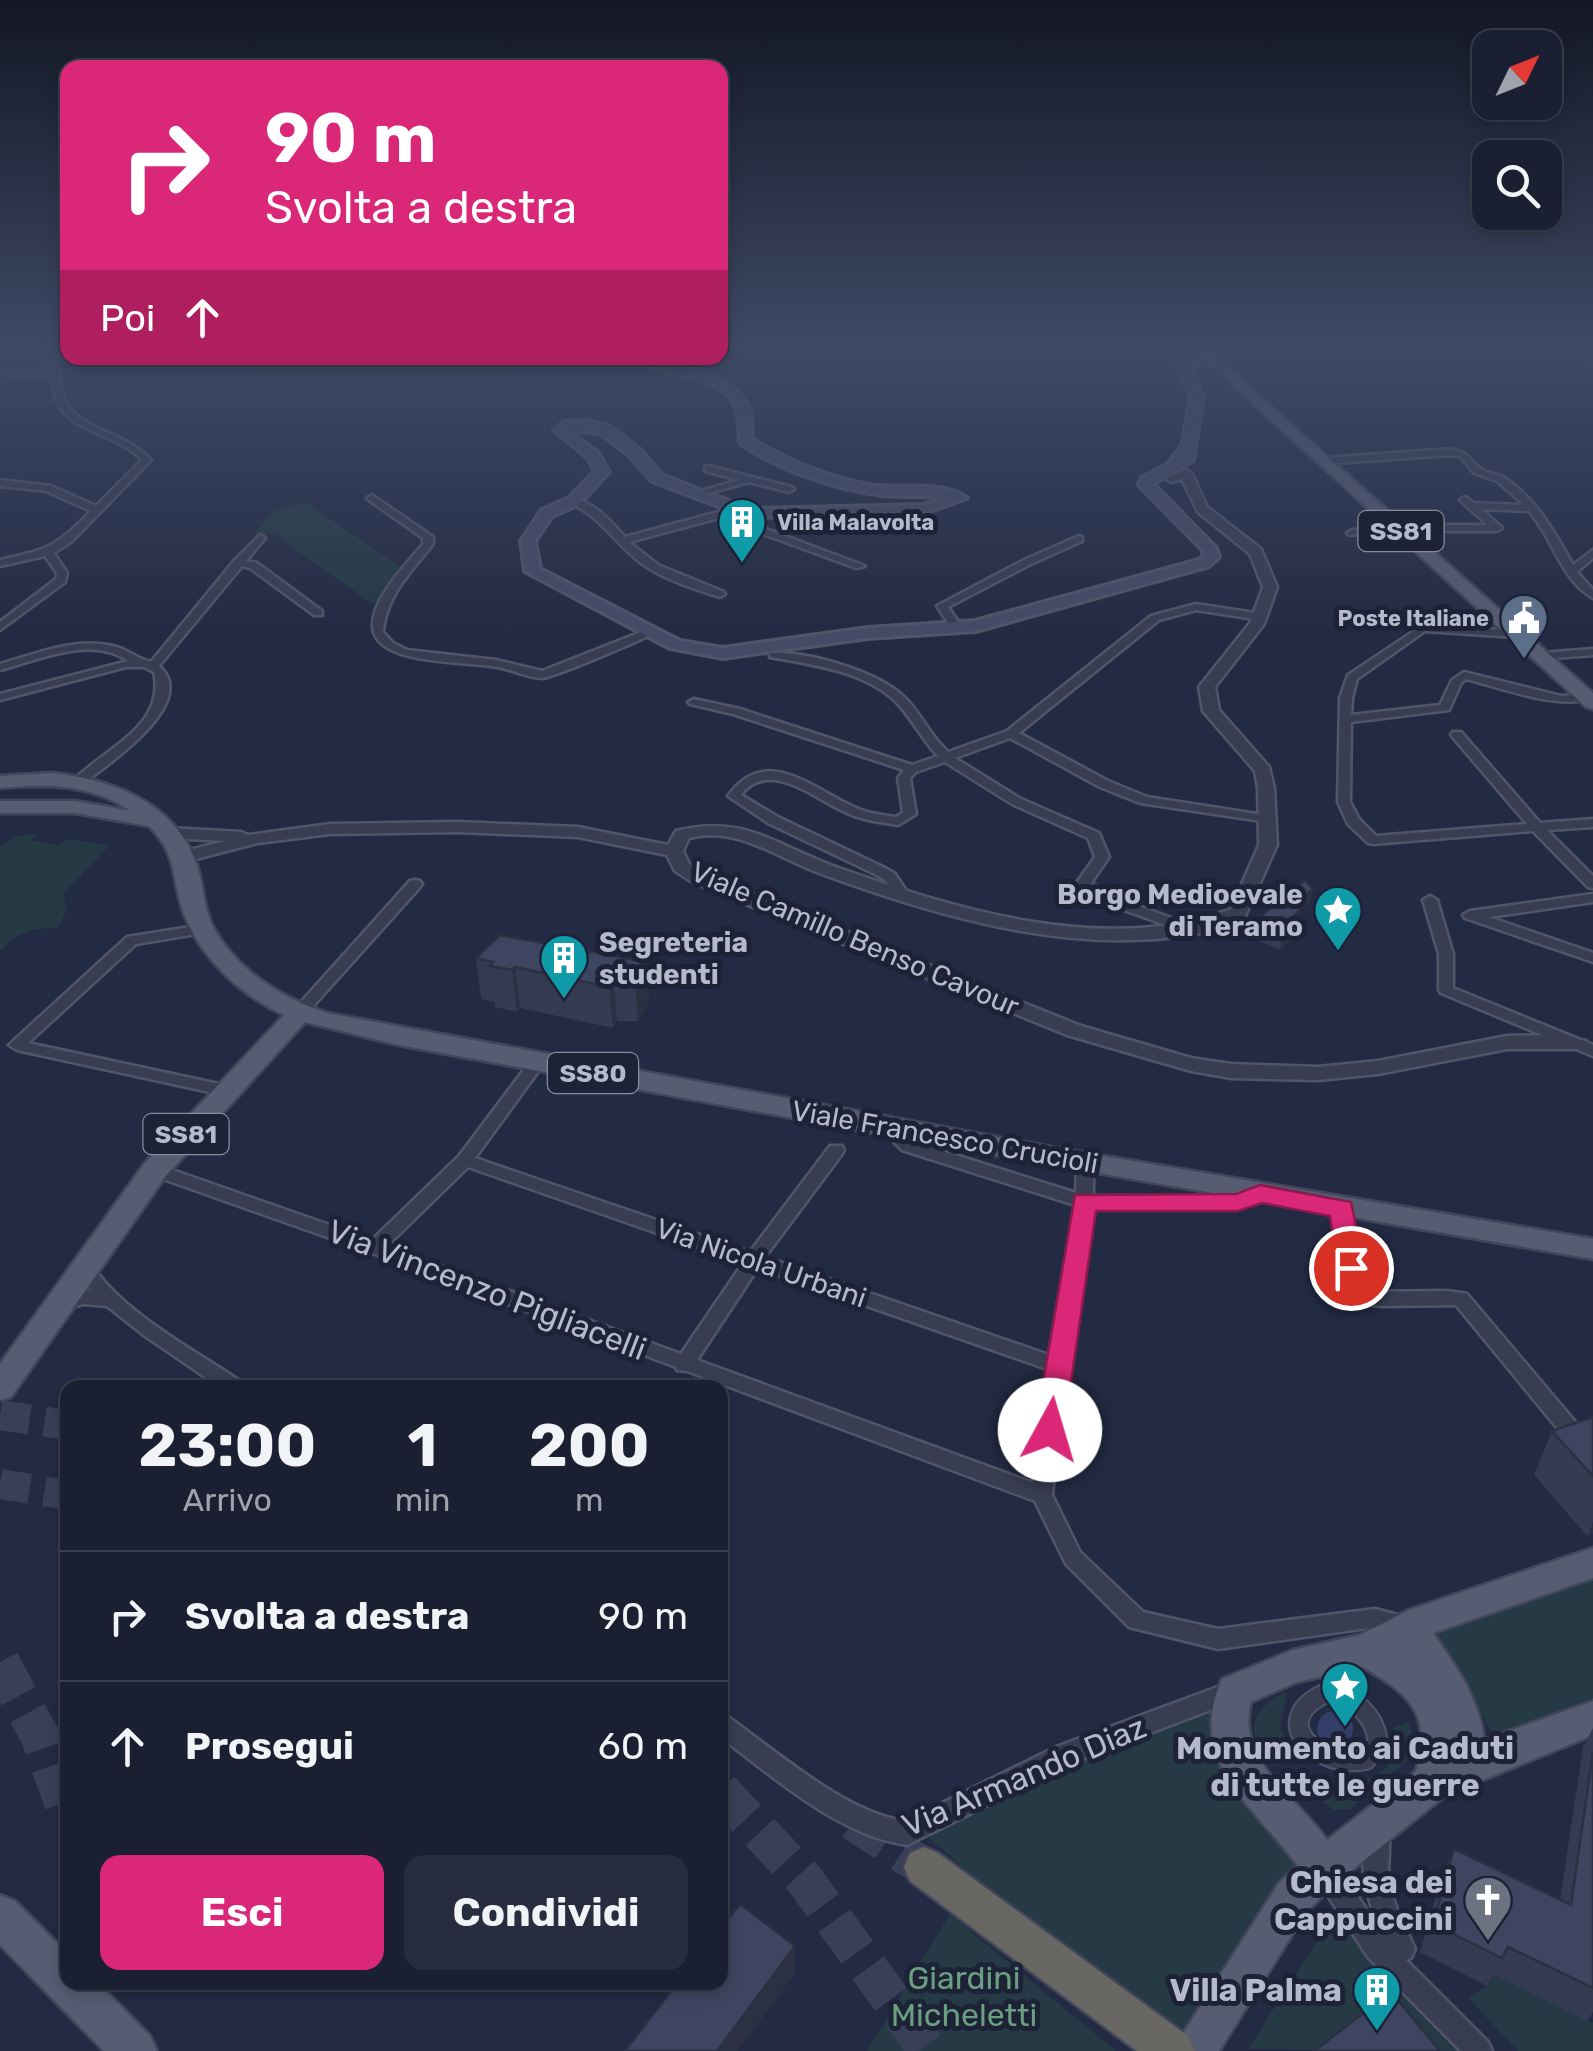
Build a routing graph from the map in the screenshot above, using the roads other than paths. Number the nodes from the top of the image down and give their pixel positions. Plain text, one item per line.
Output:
1 (116, 443) edge
2 (581, 443) edge
3 (622, 443) edge
4 (749, 443) edge
5 (1187, 443) edge
6 (1303, 443) edge
7 (1323, 461) junction
8 (708, 469) dead end
9 (1178, 477) junction
10 (745, 481) junction
11 (0, 482) edge
12 (789, 489) dead end
13 (697, 495) junction
14 (372, 498) dead end
15 (574, 502) junction
16 (1531, 508) junction
17 (97, 510) junction
18 (738, 510) junction
19 (720, 515) junction
20 (1398, 529) junction
21 (1352, 533) dead end
22 (260, 538) dead end
23 (1080, 539) dead end
24 (621, 541) junction
25 (48, 552) junction
26 (1593, 552) edge
27 (238, 562) junction
28 (0, 563) edge
29 (860, 566) dead end
30 (1572, 571) junction
31 (720, 594) dead end
32 (1593, 595) edge
33 (318, 613) dead end
34 (1261, 618) junction
35 (0, 627) edge
36 (957, 628) junction
37 (650, 632) junction
38 (1515, 634) junction
39 (1593, 652) edge
40 (774, 656) dead end
41 (1541, 656) junction
42 (138, 662) junction
43 (153, 666) junction
44 (0, 667) edge
45 (0, 697) edge
46 (1590, 700) edge
47 (694, 702) dead end
48 (1348, 719) junction
49 (1011, 734) junction
50 (1457, 735) dead end
51 (947, 757) junction
52 (912, 770) junction
53 (81, 780) junction
54 (0, 782) edge
55 (0, 807) edge
56 (24, 807) junction
57 (0, 815) edge
58 (1270, 820) junction
59 (1593, 823) edge
60 (163, 827) junction
61 (1536, 827) junction
62 (258, 838) junction
63 (674, 851) junction
64 (184, 857) junction
65 (416, 884) dead end
66 (1593, 884) edge
67 (902, 895) junction
68 (1593, 898) edge
69 (1430, 900) dead end
70 (203, 929) junction
71 (1191, 930) junction
72 (1593, 958) edge
73 (300, 1012) junction
74 (1586, 1048) edge
75 (536, 1062) junction
76 (228, 1091) junction
77 (888, 1126) junction
78 (836, 1150) dead end
79 (465, 1160) junction
80 (1086, 1162) junction
81 (155, 1170) junction
82 (1260, 1194) junction
83 (1084, 1202) junction
84 (1342, 1209) junction
85 (376, 1246) junction
86 (1593, 1249) edge
87 (753, 1261) junction
88 (84, 1267) junction
89 (112, 1300) junction
90 (56, 1306) junction
91 (684, 1365) junction
92 (1057, 1365) junction
93 (225, 1380) edge
94 (725, 1380) edge
95 (728, 1381) edge
96 (0, 1388) edge
97 (1593, 1457) edge
98 (1042, 1495) junction
99 (1593, 1563) edge
100 (1408, 1628) junction
101 (1366, 1650) junction
102 (1235, 1691) junction
103 (1593, 1718) edge
104 (728, 1730) edge
105 (1355, 1764) joint
106 (1448, 1774) junction
107 (1382, 1820) junction
108 (1334, 1859) junction
109 (924, 1867) tunnel mouth
110 (0, 1916) edge
111 (1402, 1949) dead end
112 (60, 1976) edge
113 (74, 1990) edge
114 (135, 2051) edge
115 (1172, 2051) edge
116 (1194, 2051) edge
117 (1478, 2051) edge

1 - 17 street
2 - 15 main road
3 - 13 main road
4 - 18 main road
5 - 9 main road
6 - 7 main road, SS81
7 - 16 street
7 - 20 main road, SS81
8 - 10 street
9 - 34 street
9 - 36 main road
10 - 12 street
10 - 13 street
11 - 17 street
13 - 18 main road
14 - 37 street
15 - 24 street
15 - 37 main road
16 - 20 street
16 - 30 street
17 - 25 street
18 - 19 street
19 - 24 street
19 - 29 street
20 - 21 street
20 - 38 main road, SS81
22 - 27 street
23 - 36 street
24 - 31 street
25 - 28 street
25 - 35 street
26 - 30 street
27 - 33 street
27 - 43 street
30 - 32 street
34 - 49 street
34 - 58 street, Viale Camillo Benso Cavour
36 - 37 main road
38 - 41 main road, SS81
38 - 48 street
39 - 41 street
40 - 51 street
41 - 46 main road, SS81
42 - 43 street
42 - 44 street
42 - 45 street
43 - 53 street
46 - 48 street
47 - 52 street
48 - 61 street
49 - 51 street
49 - 58 street
50 - 61 street
51 - 52 street
51 - 71 street
52 - 67 street
53 - 54 main road, SS80
53 - 56 main road
53 - 60 main road, SS80
55 - 56 main road
56 - 57 street
56 - 60 main road
58 - 71 street, Viale Camillo Benso Cavour
59 - 61 street
60 - 62 street
60 - 64 main road, SS80
61 - 66 street
62 - 63 street
62 - 64 street
63 - 67 street, Viale Camillo Benso Cavour
63 - 74 street, Viale Camillo Benso Cavour
64 - 70 main road, SS80
65 - 73 street
67 - 71 street, Viale Camillo Benso Cavour
68 - 72 street
69 - 74 street
70 - 73 main road, SS80
70 - 76 street
73 - 75 main road, Viale Francesco Crucioli / SS80
73 - 76 main road, SS81
75 - 77 main road, Viale Francesco Crucioli / SS80
75 - 79 street
76 - 81 main road, SS81
77 - 80 main road, Viale Francesco Crucioli / SS80
77 - 83 street
78 - 87 street
79 - 85 street
79 - 87 street, Via Nicola Urbani
80 - 82 main road, Viale Francesco Crucioli / SS80
80 - 83 street
81 - 85 street, Via Vincenzo Pigliacelli
81 - 88 main road, SS81
82 - 83 street
82 - 84 main road, Viale Francesco Crucioli / SS80
83 - 92 street
84 - 86 main road, Viale Francesco Crucioli / SS80
84 - 97 street
85 - 91 street, Via Vincenzo Pigliacelli
87 - 91 street
87 - 92 street, Via Nicola Urbani
88 - 89 street
88 - 90 main road, SS81
89 - 90 street
89 - 93 street
90 - 96 main road, SS81
91 - 94 street, Via Vincenzo Pigliacelli
92 - 98 street
95 - 98 street, Via Vincenzo Pigliacelli
98 - 100 street
99 - 100 main road
100 - 101 main road
100 - 106 main road
101 - 102 main road
101 - 106 main road
102 - 104 street, Via Armando Diaz
102 - 108 main road
103 - 106 main road
105 - 105 street
106 - 107 main road
107 - 108 main road
107 - 111 street
108 - 116 main road
108 - 117 street
109 - 115 highway
110 - 112 main road
113 - 114 main road

